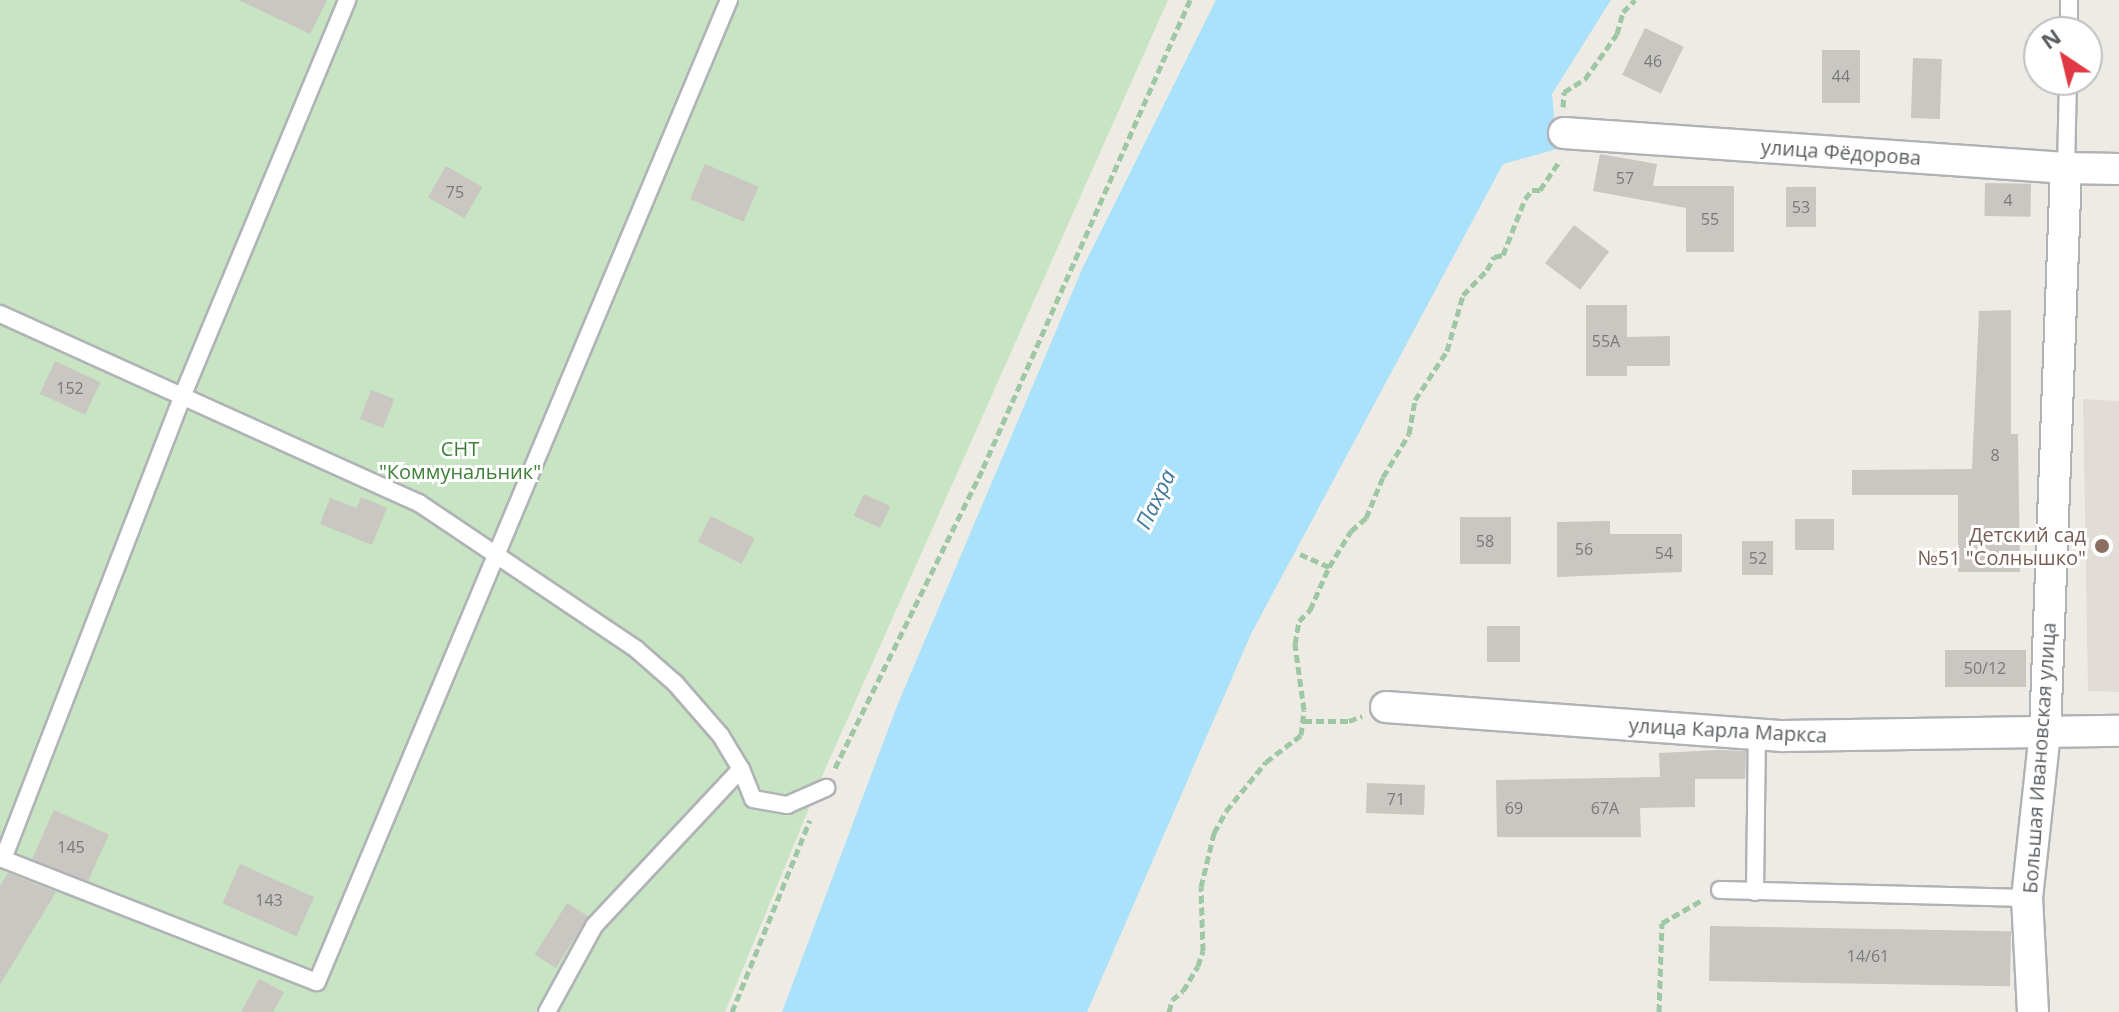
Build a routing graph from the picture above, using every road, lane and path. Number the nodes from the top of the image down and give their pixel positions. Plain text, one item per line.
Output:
1 (347, 0) edge
2 (729, 0) edge
3 (1190, 0) edge
4 (1635, 0) edge
5 (2068, 96) edge
6 (1564, 133) junction
7 (2066, 168) junction
8 (2119, 169) edge
9 (0, 314) edge
10 (182, 397) junction
11 (1300, 554) dead end
12 (498, 556) junction
13 (1329, 567) junction
14 (1386, 707) joint
15 (1304, 721) junction
16 (2119, 731) edge
17 (2045, 733) junction
18 (1757, 734) junction
19 (741, 769) junction
20 (826, 788) junction
21 (1, 859) edge
22 (1720, 890) dead end
23 (1755, 892) junction
24 (2027, 898) junction
25 (547, 1012) edge
26 (732, 1012) edge
27 (1169, 1012) edge
28 (2033, 1012) edge

1 - 10 lane
2 - 12 lane
3 - 20 path
4 - 6 path
5 - 7 lane
6 - 7 street, улица Фёдорова
6 - 13 path
7 - 8 street, улица Фёдорова
7 - 17 street, Большая Ивановская улица
9 - 10 lane
10 - 12 lane
10 - 21 lane
11 - 13 path
12 - 19 lane
12 - 21 lane
13 - 15 path
14 - 15 path
14 - 18 street, улица Карла Маркса
15 - 27 path
16 - 17 street, улица Карла Маркса
17 - 18 street, улица Карла Маркса
17 - 24 street, Большая Ивановская улица
18 - 23 lane
19 - 20 lane
19 - 25 lane
20 - 26 path
22 - 23 lane
23 - 24 lane
24 - 28 street, Большая Ивановская улица

